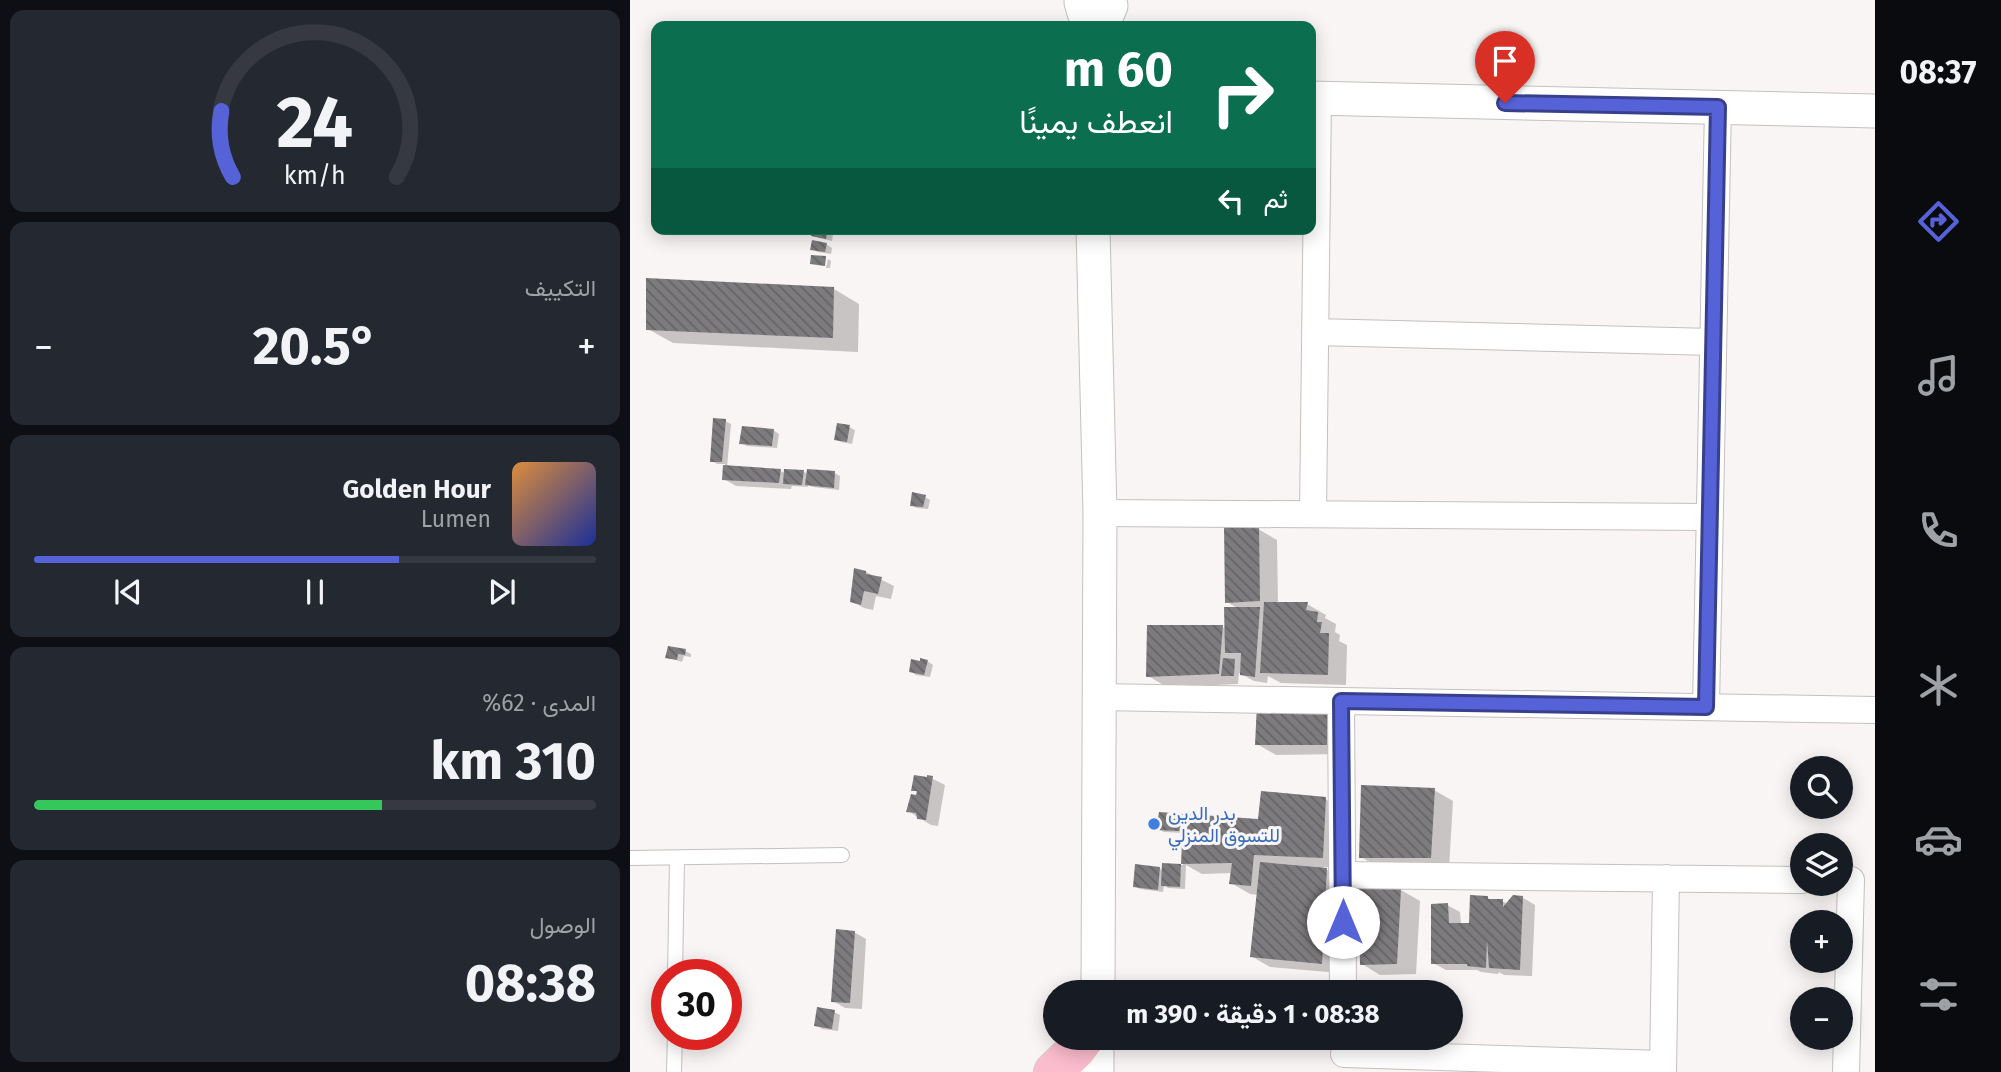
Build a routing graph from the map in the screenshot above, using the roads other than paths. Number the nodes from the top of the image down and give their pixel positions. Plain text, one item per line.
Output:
1 (1316, 98) edge
2 (1718, 107) junction
3 (1875, 111) edge
4 (1093, 235) edge
5 (1315, 235) edge
6 (1315, 332) junction
7 (1713, 342) junction
8 (1100, 513) junction
9 (1313, 514) junction
10 (1710, 517) junction
11 (1099, 697) junction
12 (1341, 701) junction
13 (1706, 707) junction
14 (1875, 710) edge
15 (842, 855) dead end
16 (630, 858) edge
17 (677, 859) junction
18 (1342, 875) junction
19 (1666, 878) junction
20 (1790, 880) edge
21 (1856, 880) edge
22 (675, 959) edge
23 (1098, 980) edge
24 (1343, 980) edge
25 (675, 1050) edge
26 (1076, 1050) edge
27 (1097, 1050) edge
28 (1344, 1054) edge
29 (1663, 1068) edge
30 (674, 1072) edge
31 (1053, 1072) edge
32 (1097, 1072) edge
33 (1846, 1072) edge

1 - 2 street
2 - 3 street
2 - 7 street
4 - 8 street
5 - 6 street
6 - 7 street
6 - 9 street
7 - 10 street
8 - 9 street
8 - 11 street
9 - 10 street
10 - 13 street
11 - 12 street
11 - 23 street
12 - 13 street
12 - 18 street
13 - 14 street
15 - 17 lane
16 - 17 lane
17 - 22 lane
18 - 19 street
18 - 24 street
19 - 20 street
19 - 29 street
21 - 33 street
25 - 30 lane
26 - 31 main road
27 - 32 street
28 - 29 street

